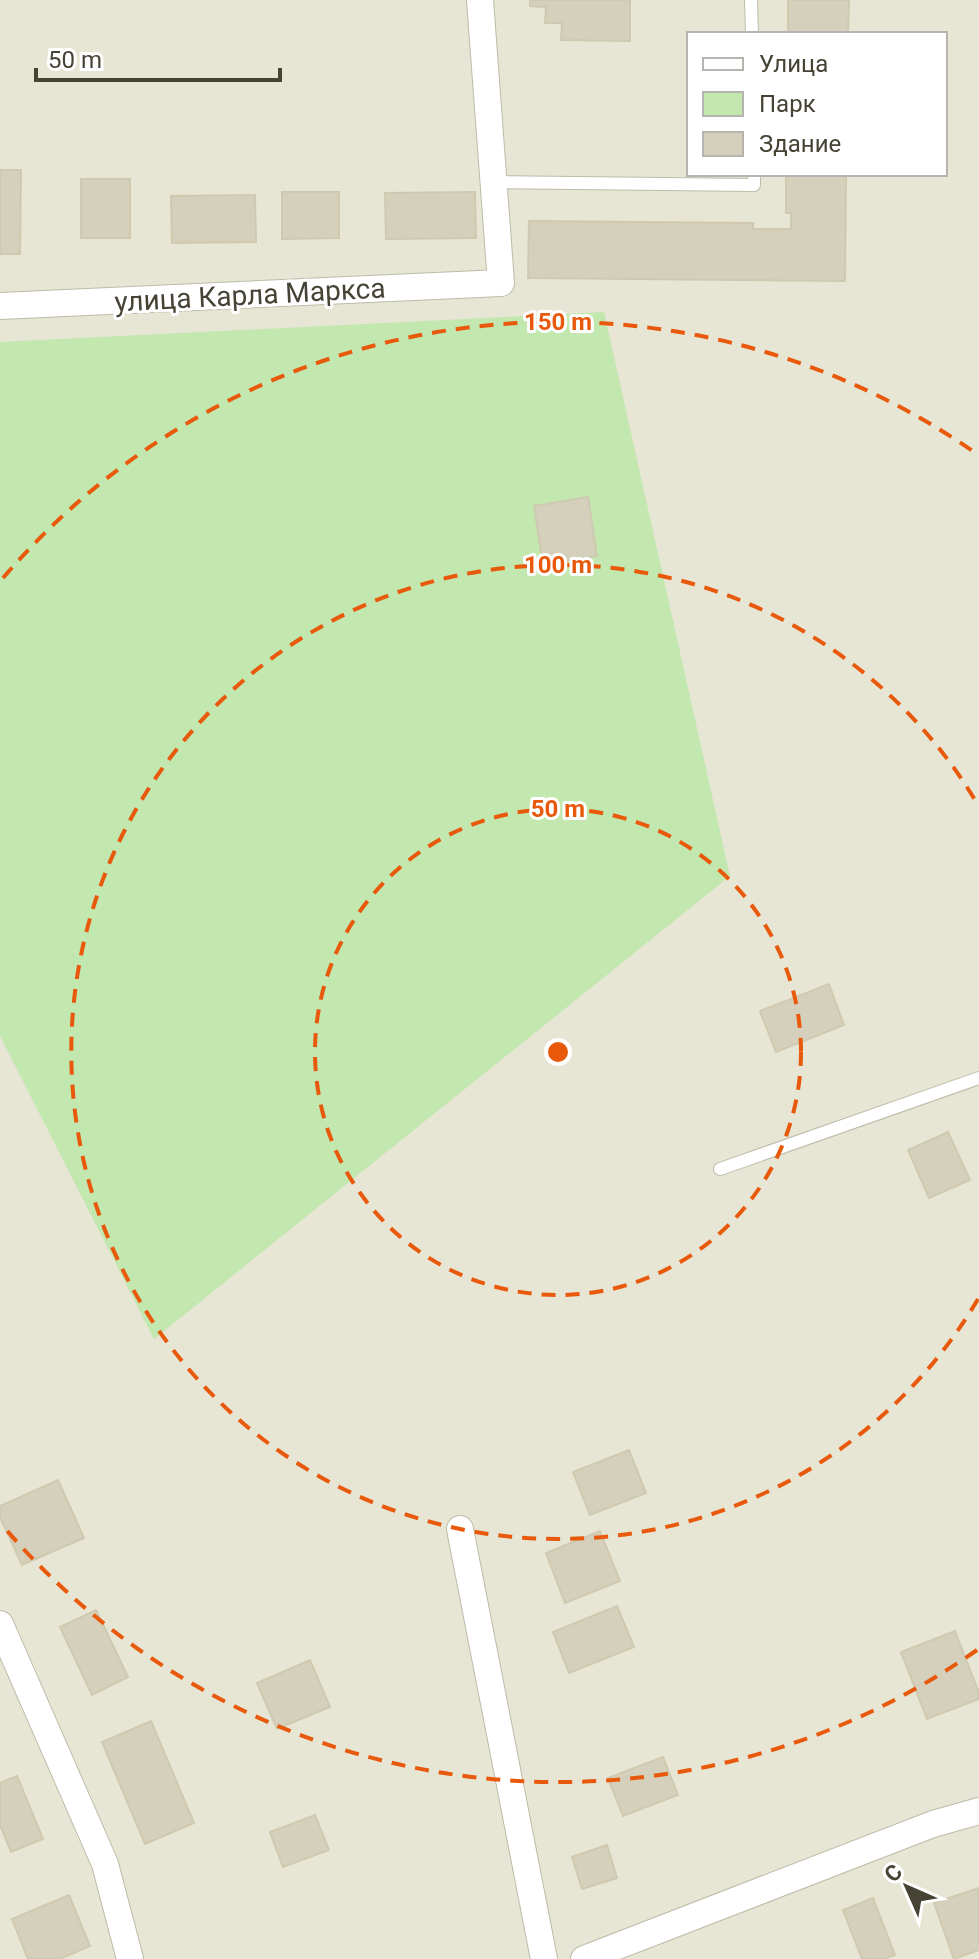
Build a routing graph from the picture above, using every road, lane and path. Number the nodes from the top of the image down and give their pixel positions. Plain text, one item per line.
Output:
1 (480, 0) edge
2 (751, 0) edge
3 (752, 32) edge
4 (754, 176) edge
5 (493, 182) junction
6 (0, 306) edge
7 (979, 1078) edge
8 (720, 1169) dead end
9 (460, 1529) dead end
10 (0, 1624) edge
11 (979, 1811) edge
12 (130, 1959) edge
13 (544, 1959) edge
14 (584, 1959) edge

1 - 5 street
2 - 3 lane
4 - 5 lane
5 - 6 street, улица Карла Маркса
7 - 8 lane
9 - 13 street
10 - 12 street
11 - 14 street

